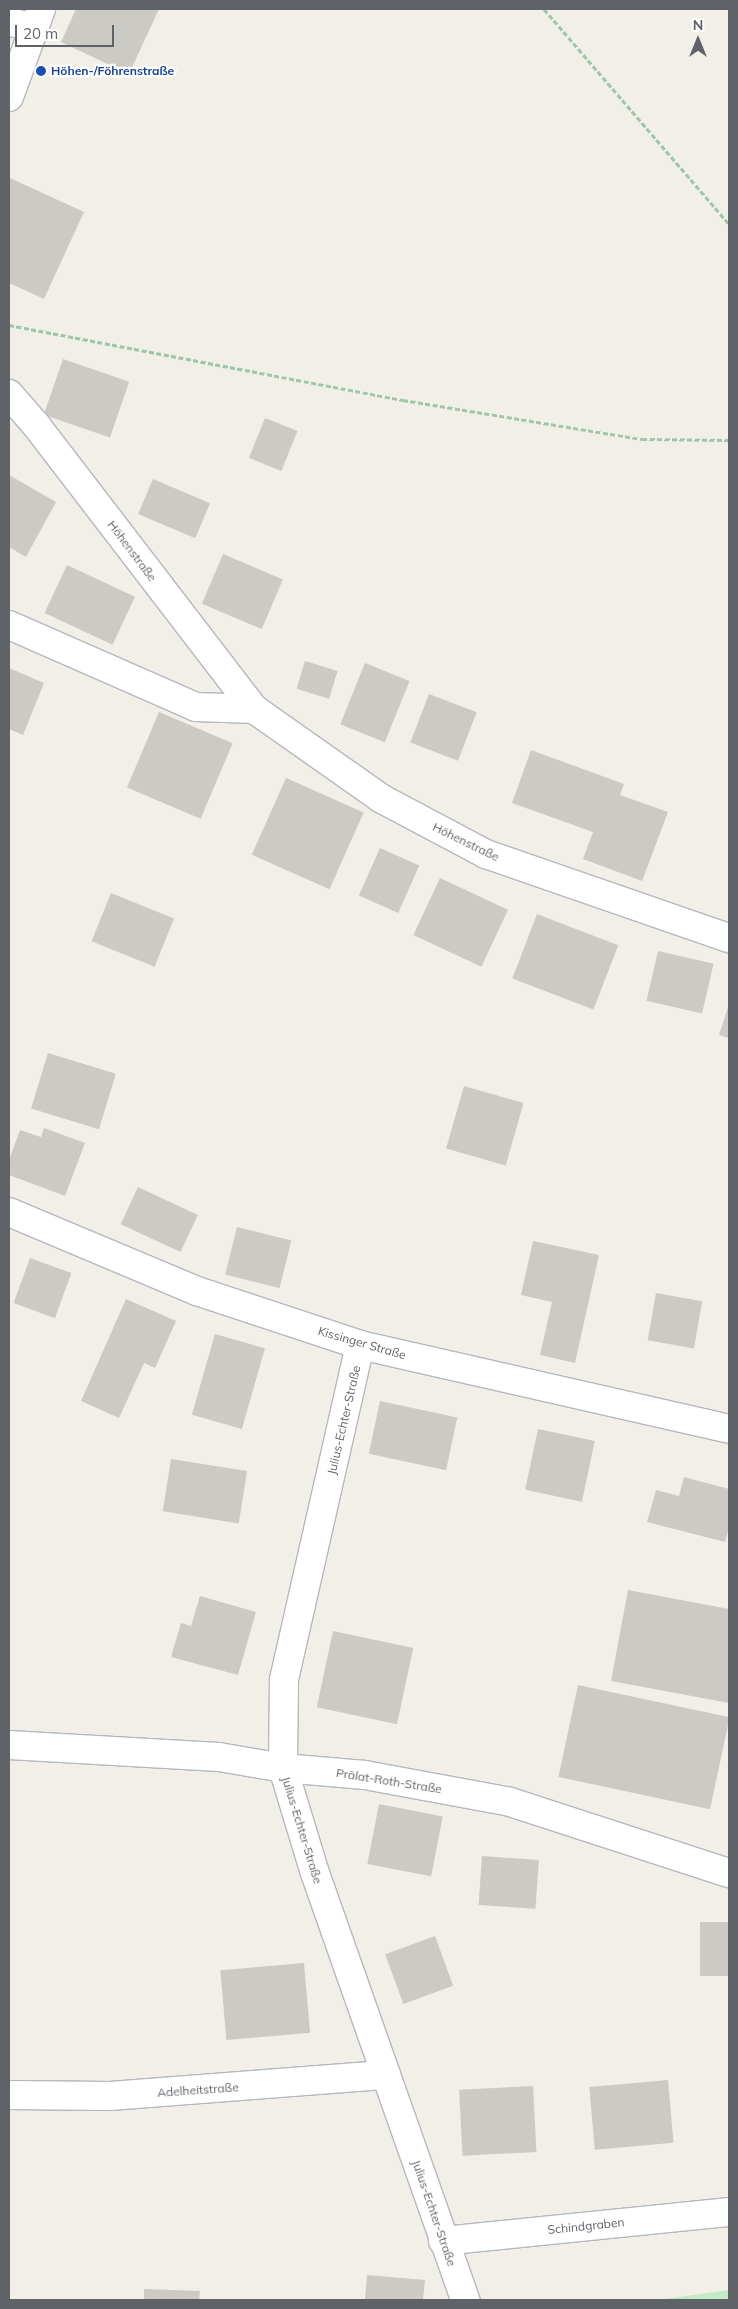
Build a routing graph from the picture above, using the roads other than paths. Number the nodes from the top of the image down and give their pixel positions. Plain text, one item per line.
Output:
1 (28, 20) edge
2 (9, 97) edge
3 (9, 394) edge
4 (9, 625) edge
5 (254, 708) junction
6 (729, 938) edge
7 (9, 1212) edge
8 (360, 1345) junction
9 (729, 1429) edge
10 (9, 1745) edge
11 (283, 1768) junction
12 (729, 1873) edge
13 (386, 2075) junction
14 (9, 2094) edge
15 (729, 2212) edge
16 (443, 2240) junction
17 (465, 2300) edge

1 - 2 street
3 - 5 street, Höhenstraße
4 - 5 street
5 - 6 street, Höhenstraße
7 - 8 street, Kissinger Straße
8 - 9 street, Kissinger Straße
8 - 11 street, Julius-Echter-Straße
10 - 11 street, Prälat-Roth-Straße
11 - 12 street, Prälat-Roth-Straße
11 - 13 street, Julius-Echter-Straße
13 - 14 street, Adelheitstraße
13 - 16 street, Julius-Echter-Straße
15 - 16 street, Schindgraben
16 - 17 street, Julius-Echter-Straße

